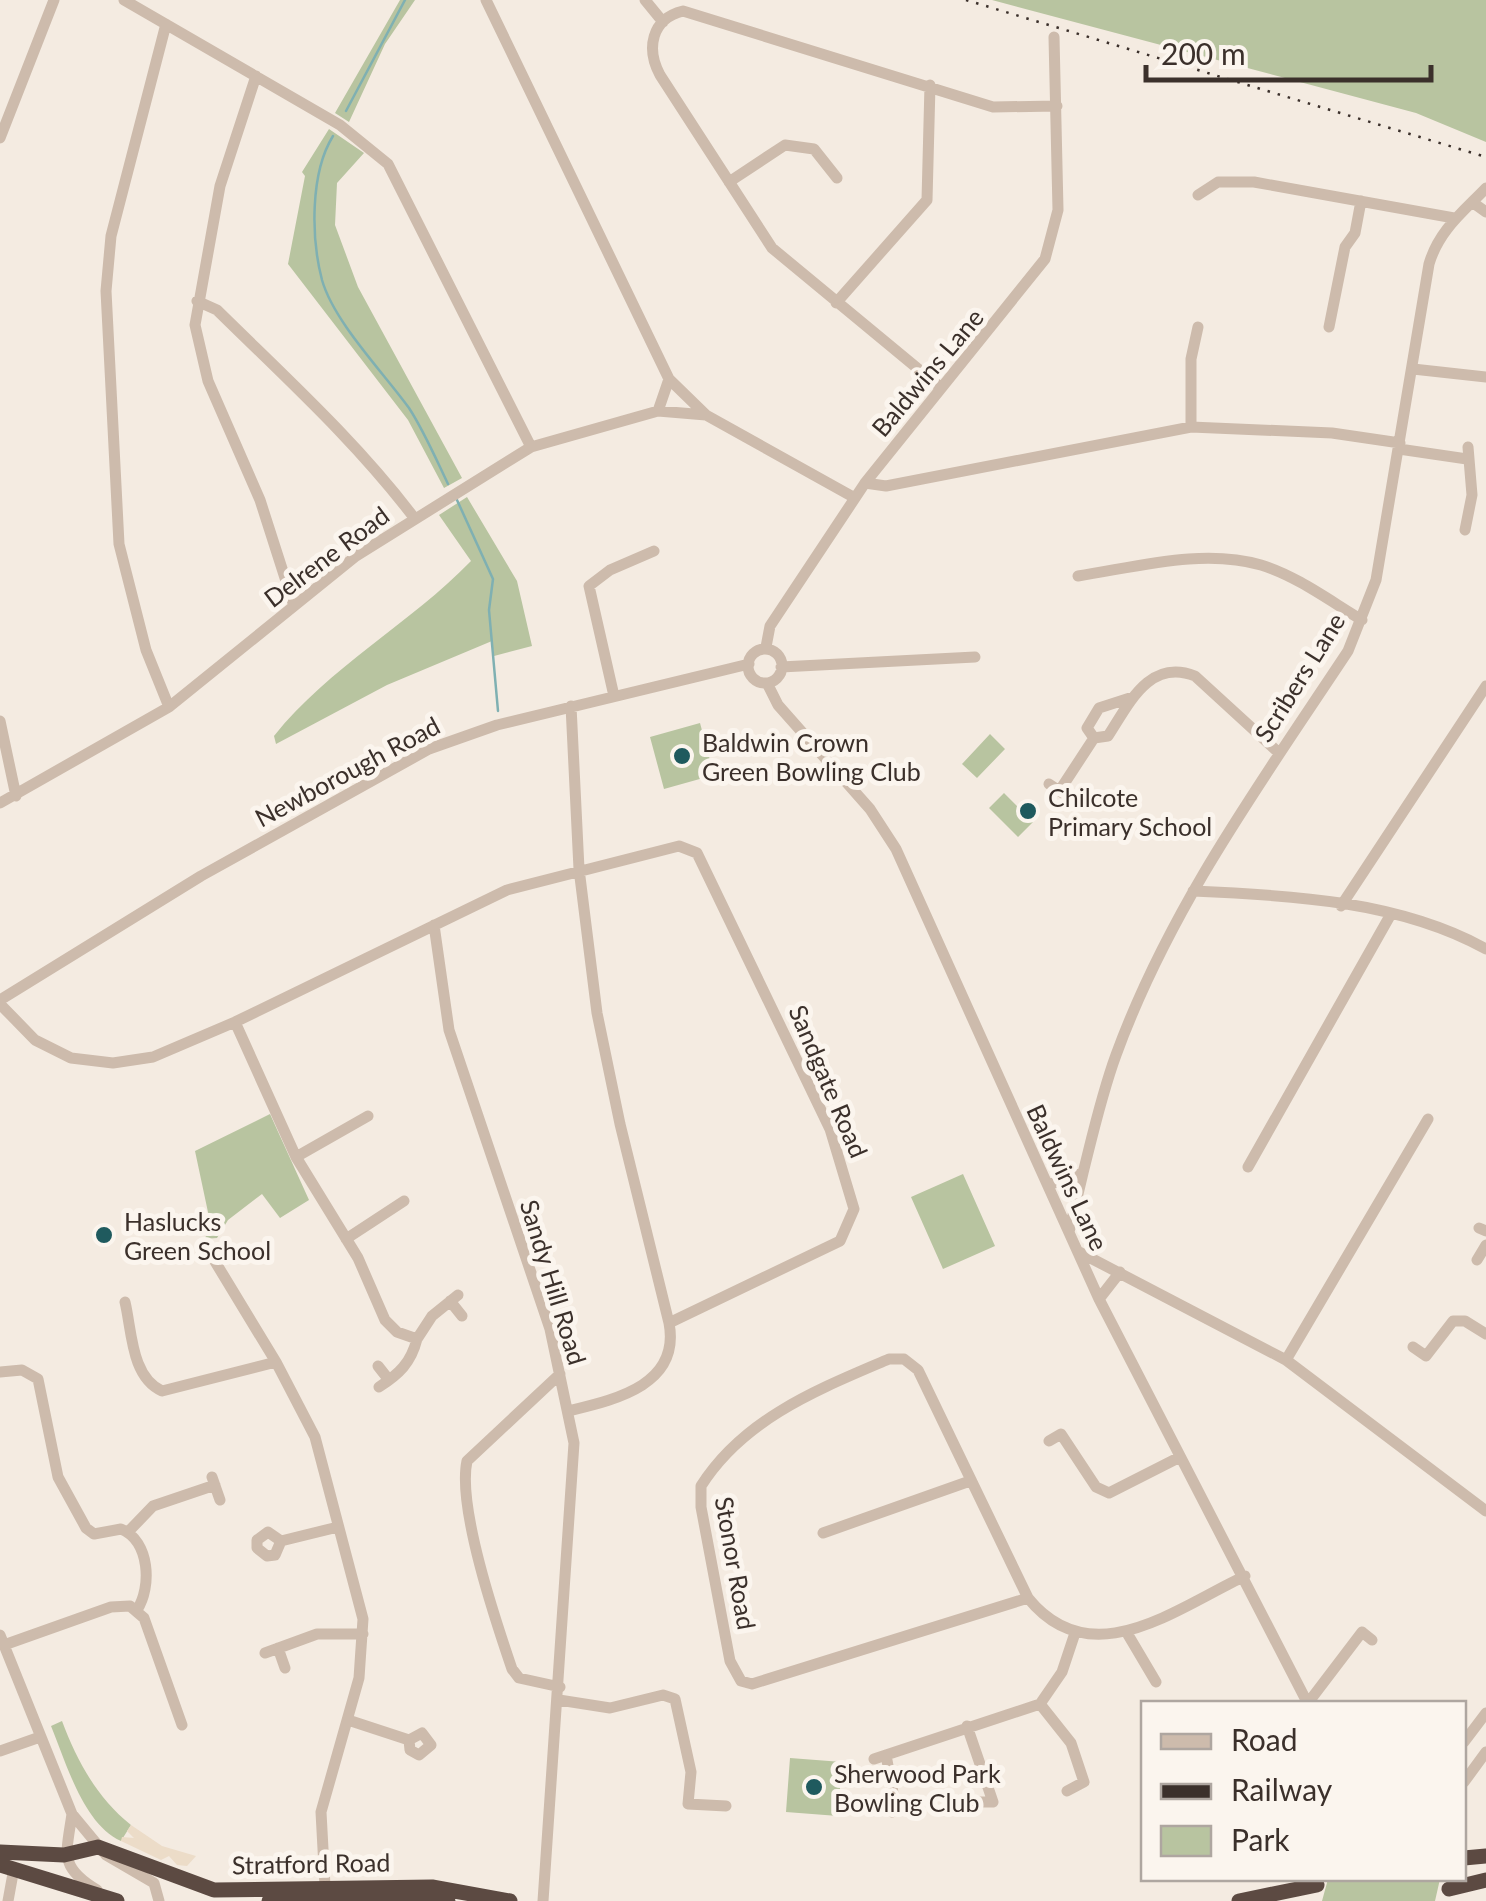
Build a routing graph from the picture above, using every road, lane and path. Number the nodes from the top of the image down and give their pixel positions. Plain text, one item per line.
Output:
1 (54, 0) edge
2 (124, 0) edge
3 (486, 0) edge
4 (645, 0) edge
5 (663, 22) junction
6 (166, 24) junction
7 (1054, 37) dead end
8 (256, 76) junction
9 (930, 85) junction
10 (1057, 106) junction
11 (0, 138) edge
12 (837, 178) dead end
13 (729, 182) junction
14 (1486, 188) edge
15 (1198, 195) dead end
16 (1361, 200) junction
17 (1472, 202) junction
18 (1486, 212) edge
19 (1454, 218) junction
20 (197, 300) junction
21 (836, 303) junction
22 (1198, 326) dead end
23 (1330, 327) dead end
24 (1413, 369) junction
25 (1486, 376) edge
26 (669, 379) junction
27 (940, 387) junction
28 (658, 410) junction
29 (706, 415) junction
30 (1191, 427) junction
31 (531, 446) junction
32 (1399, 446) junction
33 (865, 483) junction
34 (855, 498) junction
35 (415, 519) junction
36 (1464, 530) dead end
37 (654, 552) dead end
38 (1078, 576) dead end
39 (294, 606) junction
40 (1362, 620) junction
41 (766, 647) junction
42 (975, 657) dead end
43 (749, 664) junction
44 (781, 666) junction
45 (768, 685) junction
46 (1486, 686) edge
47 (614, 696) junction
48 (1133, 698) junction
49 (571, 706) junction
50 (169, 707) junction
51 (0, 721) edge
52 (1094, 738) junction
53 (1278, 752) junction
54 (1060, 791) dead end
55 (16, 796) junction
56 (0, 803) edge
57 (579, 868) junction
58 (1193, 891) junction
59 (1341, 906) junction
60 (1390, 914) junction
61 (434, 925) junction
62 (1486, 949) edge
63 (0, 1002) edge
64 (235, 1022) junction
65 (368, 1116) dead end
66 (1428, 1119) dead end
67 (296, 1156) junction
68 (1248, 1167) dead end
69 (1083, 1173) junction
70 (1048, 1185) junction
71 (404, 1201) dead end
72 (1069, 1232) junction
73 (346, 1239) junction
74 (205, 1245) dead end
75 (1486, 1245) edge
76 (1078, 1252) junction
77 (1477, 1260) dead end
78 (1120, 1272) junction
79 (1099, 1300) junction
80 (125, 1302) dead end
81 (462, 1316) dead end
82 (669, 1323) junction
83 (1486, 1334) edge
84 (417, 1340) junction
85 (1414, 1347) dead end
86 (1286, 1360) junction
87 (276, 1362) junction
88 (378, 1366) dead end
89 (0, 1372) edge
90 (560, 1374) junction
91 (568, 1410) junction
92 (1049, 1442) dead end
93 (1178, 1458) junction
94 (970, 1481) junction
95 (220, 1500) dead end
96 (1486, 1511) edge
97 (338, 1528) junction
98 (128, 1532) junction
99 (823, 1533) dead end
100 (281, 1541) dead end
101 (1245, 1576) junction
102 (1028, 1598) junction
103 (137, 1610) junction
104 (1075, 1633) junction
105 (1127, 1633) junction
106 (363, 1634) junction
107 (2, 1640) edge
108 (1372, 1640) dead end
109 (278, 1648) junction
110 (264, 1653) dead end
111 (285, 1668) dead end
112 (1156, 1682) dead end
113 (559, 1694) junction
114 (1307, 1701) edge
115 (1310, 1701) edge
116 (1040, 1704) junction
117 (1486, 1713) edge
118 (348, 1720) junction
119 (182, 1726) dead end
120 (967, 1726) junction
121 (40, 1737) junction
122 (1466, 1739) edge
123 (409, 1740) dead end
124 (0, 1750) edge
125 (1486, 1752) edge
126 (1466, 1779) edge
127 (1067, 1790) dead end
128 (971, 1802) dead end
129 (913, 1805) dead end
130 (726, 1806) dead end
131 (72, 1814) junction
132 (98, 1847) junction
133 (66, 1854) junction
134 (8, 1860) edge
135 (1486, 1880) edge
136 (325, 1886) junction
137 (1317, 1888) edge
138 (1447, 1889) edge
139 (392, 1898) edge
140 (114, 1900) edge
141 (8, 1901) edge
142 (159, 1901) edge
143 (269, 1901) edge
144 (448, 1901) edge
145 (510, 1901) edge
146 (543, 1901) edge
147 (1239, 1901) edge

1 - 11 street
2 - 6 street
3 - 26 street
4 - 5 street
5 - 9 street
5 - 13 street
6 - 8 street
6 - 50 street
7 - 10 street, Baldwins Lane
8 - 20 street
8 - 31 street
9 - 10 street
9 - 21 street
10 - 27 street, Baldwins Lane
12 - 13 street
13 - 21 street
14 - 17 street, Scribers Lane
15 - 16 street
16 - 19 street
16 - 23 street
17 - 18 street
17 - 19 street, Scribers Lane
19 - 24 street, Scribers Lane
20 - 35 street
20 - 39 street
21 - 27 street
22 - 30 street
24 - 25 street
24 - 32 street, Scribers Lane
26 - 28 street
26 - 29 street
27 - 33 street, Baldwins Lane
28 - 29 street, Delrene Road
28 - 31 street, Delrene Road
29 - 34 street
30 - 32 street
30 - 33 street
31 - 35 street, Delrene Road
32 - 36 street
32 - 40 street, Scribers Lane
33 - 34 street, Baldwins Lane
34 - 41 street, Baldwins Lane
35 - 39 street, Delrene Road
37 - 47 street
38 - 40 street
39 - 50 street, Delrene Road
40 - 53 street, Scribers Lane
41 - 43 street
41 - 44 street
42 - 44 street
43 - 45 street
43 - 47 street, Newborough Road
44 - 45 street
45 - 70 street, Baldwins Lane
46 - 59 street
47 - 49 street, Newborough Road
48 - 52 street
48 - 52 street
48 - 53 street
49 - 57 street
49 - 63 street, Newborough Road
50 - 55 street, Delrene Road
51 - 55 street
52 - 54 street
53 - 58 street, Scribers Lane
55 - 56 street, Delrene Road
57 - 61 street
57 - 82 street
57 - 82 street, Sandgate Road
58 - 59 street
58 - 69 street, Scribers Lane
59 - 60 street
60 - 62 street
60 - 68 street
61 - 64 street
61 - 90 street, Sandy Hill Road
63 - 64 street
64 - 67 street
65 - 67 street
66 - 86 street
67 - 73 street
69 - 70 street
69 - 72 street, Scribers Lane
70 - 72 street, Baldwins Lane
71 - 73 street
72 - 76 street, Baldwins Lane
73 - 84 street
74 - 87 street
75 - 77 street
76 - 78 street
76 - 79 street, Baldwins Lane
78 - 79 street
78 - 86 street
79 - 93 street, Baldwins Lane
80 - 87 street
81 - 84 street
82 - 91 street
83 - 85 street
84 - 88 street
86 - 96 street
87 - 97 street
89 - 98 street
90 - 91 street, Sandy Hill Road
90 - 113 street
91 - 113 street, Sandy Hill Road
92 - 93 street
93 - 101 street, Baldwins Lane
94 - 99 street
94 - 102 street, Stonor Road
94 - 102 street, Stonor Road
95 - 98 street
97 - 100 street
97 - 106 street
98 - 103 street
101 - 105 street
101 - 114 street, Baldwins Lane
102 - 104 street, Stonor Road
103 - 107 street
103 - 119 street
104 - 105 street
104 - 116 street
105 - 112 street
106 - 109 street
106 - 118 street
107 - 121 street
108 - 115 street
109 - 110 street
109 - 111 street
113 - 130 street
113 - 146 street, Sandy Hill Road
116 - 120 street
116 - 127 street
117 - 122 street
118 - 123 street
118 - 136 street
120 - 128 street
120 - 129 street
121 - 124 street
121 - 131 street
125 - 126 street
131 - 132 street
131 - 133 street
132 - 133 highway
132 - 136 highway, Stratford Road
132 - 142 street
133 - 134 highway
133 - 140 street
134 - 140 highway
134 - 141 street
135 - 138 highway
136 - 145 highway, Stratford Road
137 - 147 highway
139 - 143 highway, Stratford Road
139 - 144 highway, Stratford Road

